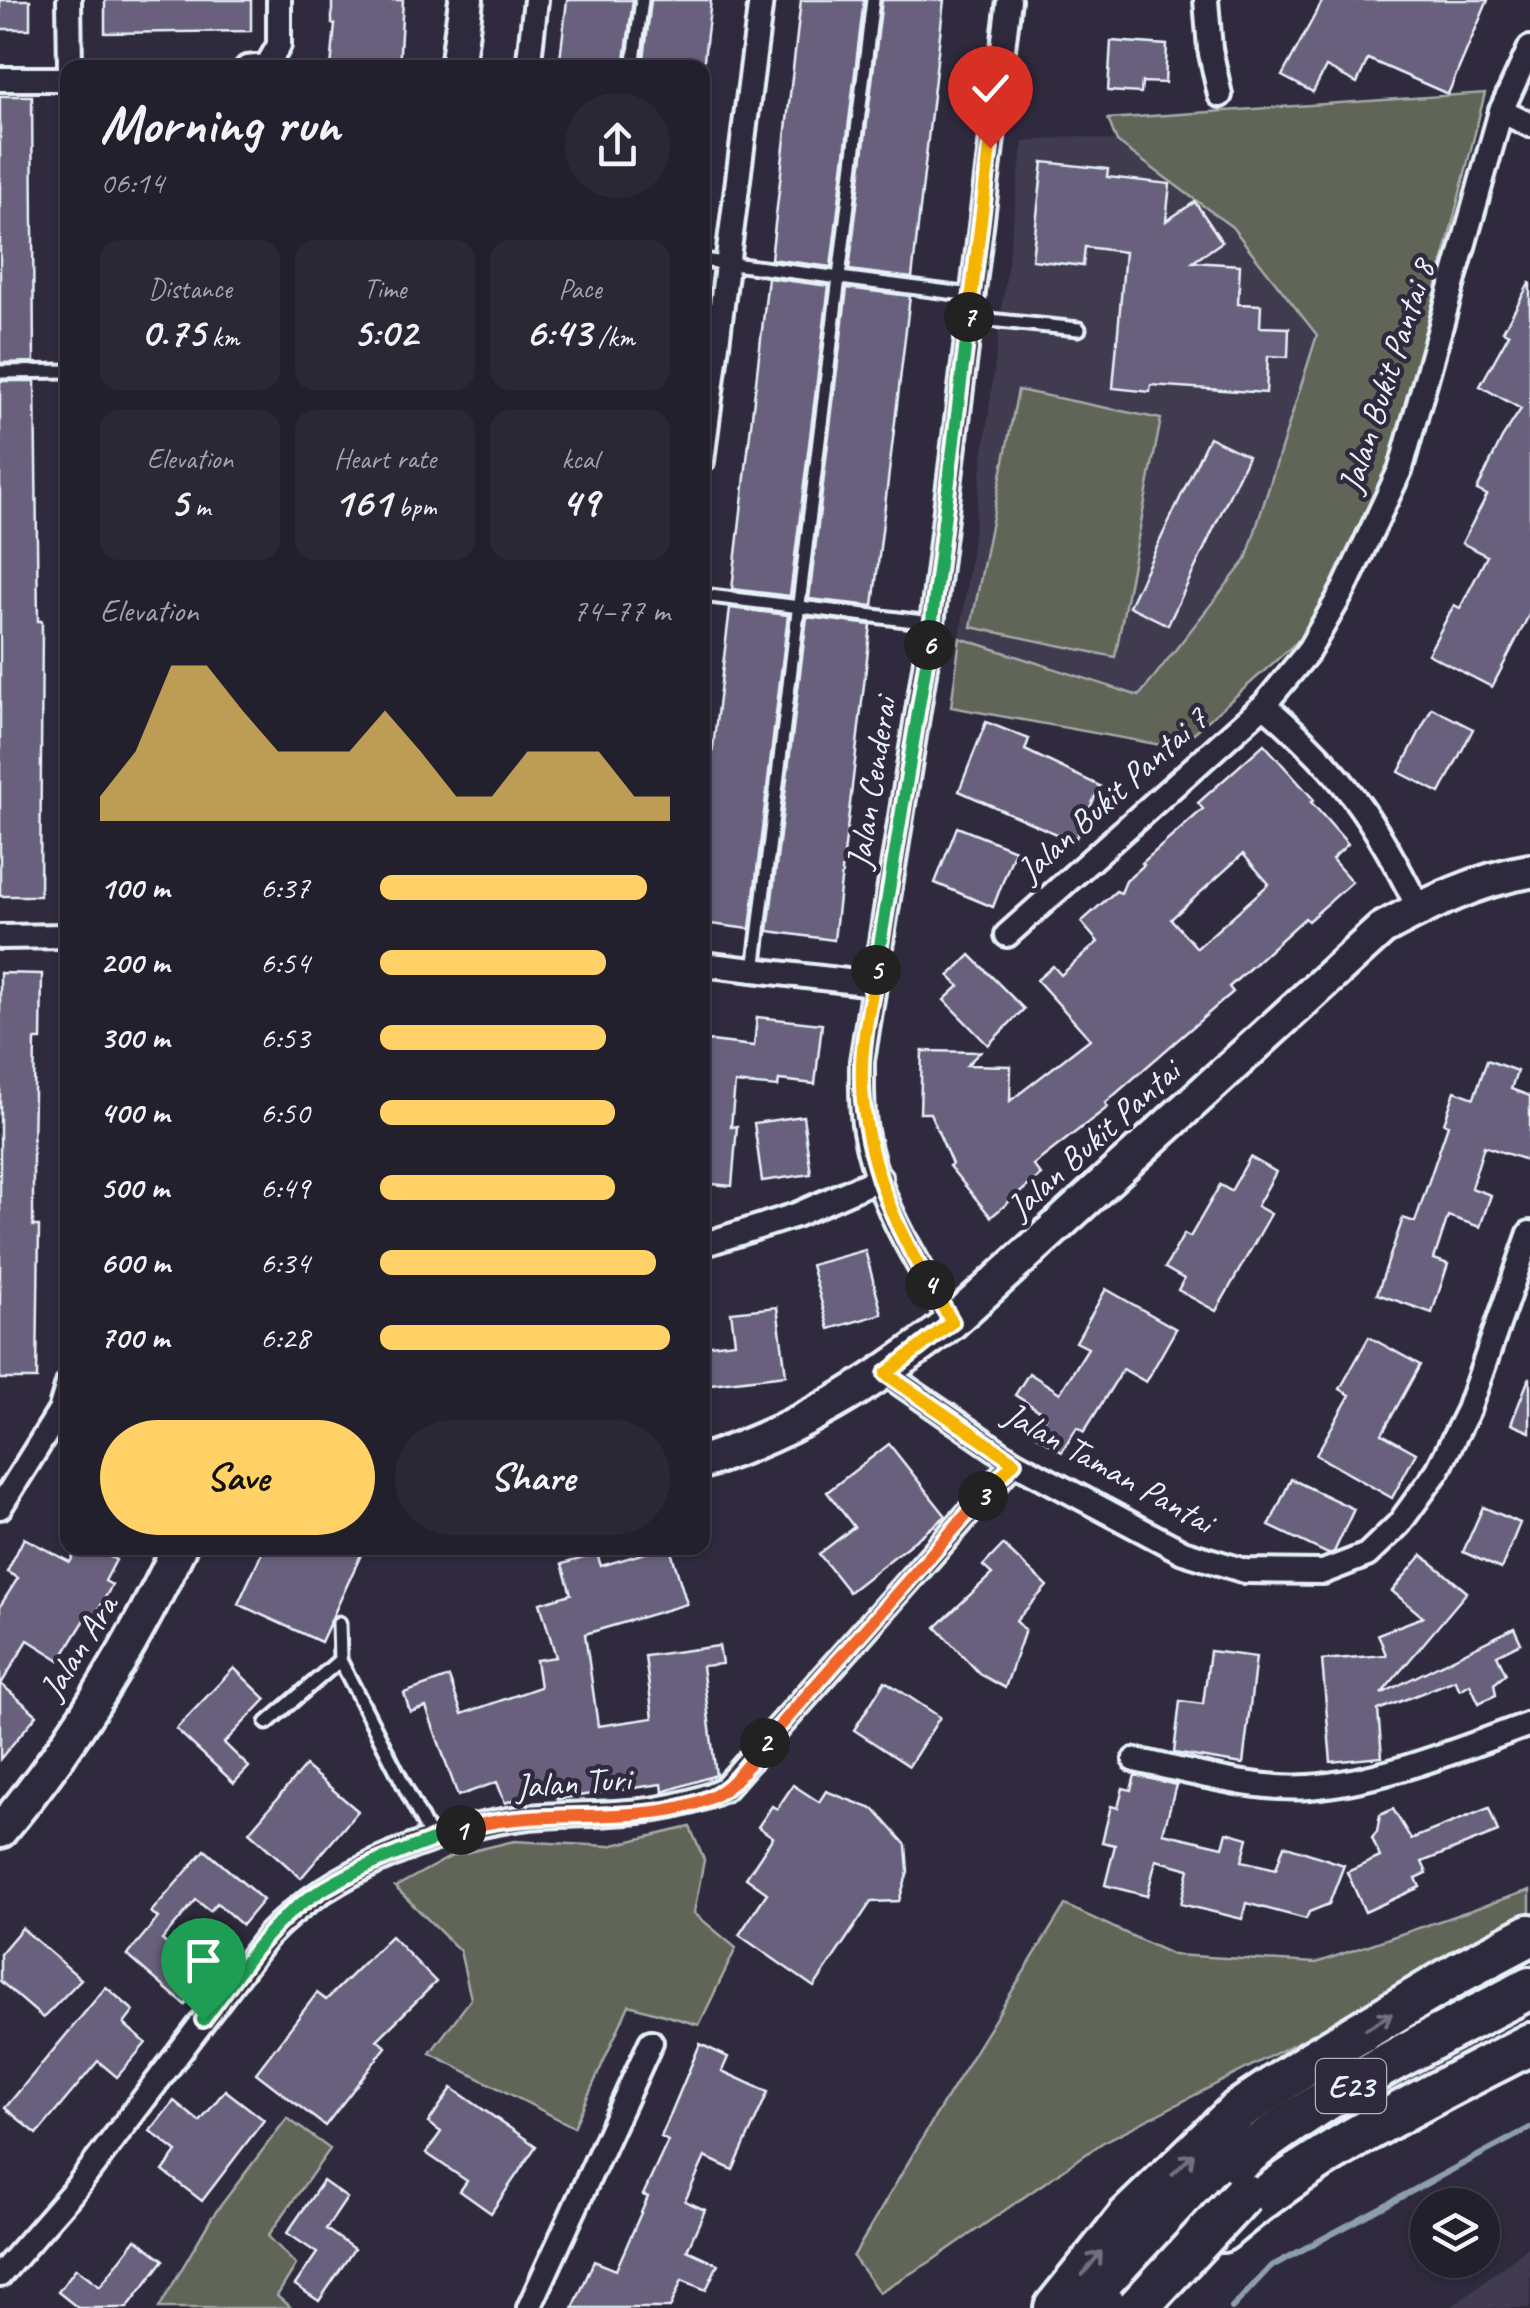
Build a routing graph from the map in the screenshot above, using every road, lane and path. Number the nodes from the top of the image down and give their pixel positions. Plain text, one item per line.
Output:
1 (69, 0) edge
2 (278, 0) edge
3 (466, 0) edge
4 (536, 0) edge
5 (642, 0) edge
6 (760, 0) edge
7 (873, 0) edge
8 (1008, 0) edge
9 (1208, 2) edge
10 (1530, 48) edge
11 (70, 60) edge
12 (270, 60) edge
13 (458, 60) edge
14 (529, 60) edge
15 (634, 60) edge
16 (60, 79) edge
17 (0, 80) edge
18 (1220, 95) dead end
19 (1502, 111) junction
20 (1530, 125) edge
21 (710, 261) edge
22 (728, 263) junction
23 (839, 278) junction
24 (970, 307) junction
25 (1079, 329) dead end
26 (60, 371) edge
27 (0, 372) edge
28 (710, 400) edge
29 (710, 596) edge
30 (799, 607) junction
31 (932, 624) junction
32 (1264, 705) junction
33 (1530, 871) edge
34 (1419, 909) junction
35 (1006, 935) dead end
36 (60, 936) edge
37 (0, 937) edge
38 (710, 965) edge
39 (754, 971) junction
40 (874, 984) junction
41 (880, 1178) junction
42 (1530, 1234) edge
43 (710, 1242) edge
44 (952, 1322) junction
45 (886, 1374) junction
46 (60, 1411) edge
47 (710, 1459) edge
48 (1014, 1462) junction
49 (0, 1506) edge
50 (176, 1555) edge
51 (338, 1624) dead end
52 (340, 1660) junction
53 (266, 1722) dead end
54 (1530, 1724) edge
55 (1134, 1760) dead end
56 (0, 1830) edge
57 (432, 1840) junction
58 (1530, 1934) edge
59 (1530, 1988) edge
60 (1530, 2013) edge
61 (651, 2042) dead end
62 (1530, 2044) edge
63 (0, 2275) edge
64 (529, 2308) edge
65 (1056, 2308) edge
66 (1098, 2308) edge
67 (1136, 2308) edge

1 - 11 street
2 - 12 street
3 - 13 street
4 - 14 street
5 - 15 lane
6 - 22 street
7 - 23 lane
8 - 24 street, Jalan Cenderai
9 - 18 street
10 - 19 street, Jalan Bukit Pantai 8
16 - 17 street
19 - 20 street
19 - 32 street, Jalan Bukit Pantai 8
21 - 22 lane
22 - 23 lane
22 - 28 street
23 - 24 lane
23 - 30 lane
24 - 25 lane
24 - 31 street, Jalan Cenderai
26 - 27 lane
29 - 30 lane
30 - 31 lane
30 - 39 lane
31 - 40 street, Jalan Cenderai
32 - 34 street
32 - 35 street, Jalan Bukit Pantai 7
33 - 34 street, Jalan Bukit Pantai
34 - 44 street, Jalan Bukit Pantai
36 - 37 street
38 - 39 street
39 - 40 street
40 - 41 street, Jalan Cenderai
41 - 43 street
41 - 44 street, Jalan Cenderai
42 - 48 street, Jalan Taman Pantai
44 - 45 street, Jalan Bukit Pantai
45 - 47 street, Jalan Bukit Pantai
45 - 48 street, Jalan Taman Pantai
46 - 49 street
48 - 57 street, Jalan Turi
50 - 56 street, Jalan Ara
51 - 52 lane
52 - 53 lane
52 - 57 lane
54 - 55 street
57 - 63 street, Jalan Turi
65 -> 58 highway, E23
59 - 66 highway, E23
60 - 67 highway, E23, bridge
61 - 64 street
62 - 67 highway, E23

